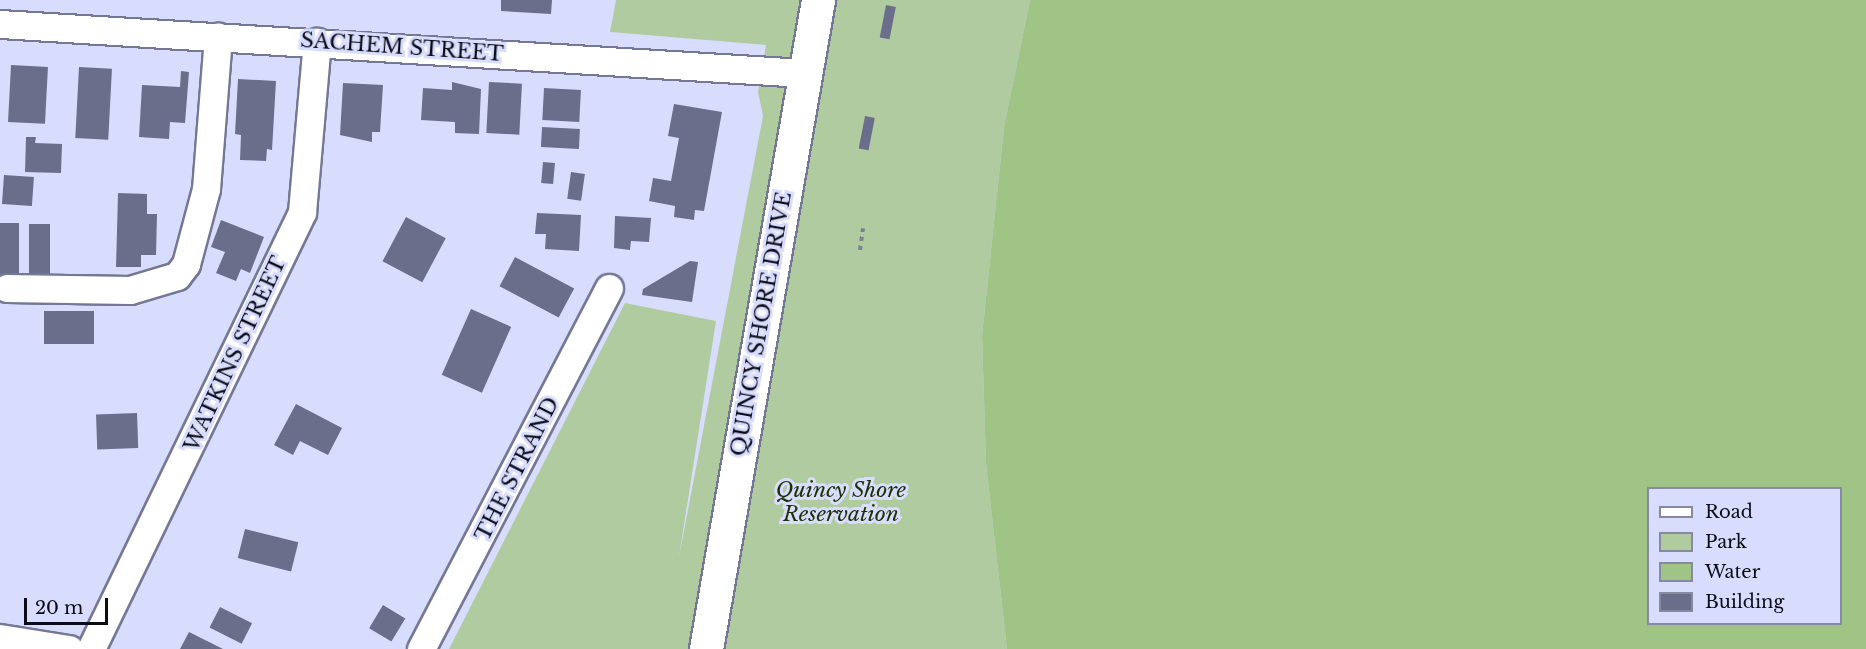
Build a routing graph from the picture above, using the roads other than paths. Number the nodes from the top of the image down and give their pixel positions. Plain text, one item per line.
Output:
1 (818, 0) edge
2 (0, 24) edge
3 (218, 36) junction
4 (317, 42) junction
5 (803, 73) junction
6 (7, 288) dead end
7 (609, 288) dead end
8 (0, 639) edge
9 (69, 649) edge
10 (90, 649) edge
11 (421, 649) edge
12 (706, 649) edge

1 - 5 main road, QUINCY SHORE DRIVE
2 - 3 street, SACHEM STREET
3 - 4 street, SACHEM STREET
3 - 6 street
4 - 5 street, SACHEM STREET
4 - 10 street, WATKINS STREET
5 - 12 main road, QUINCY SHORE DRIVE
7 - 11 street, THE STRAND
8 - 9 street

